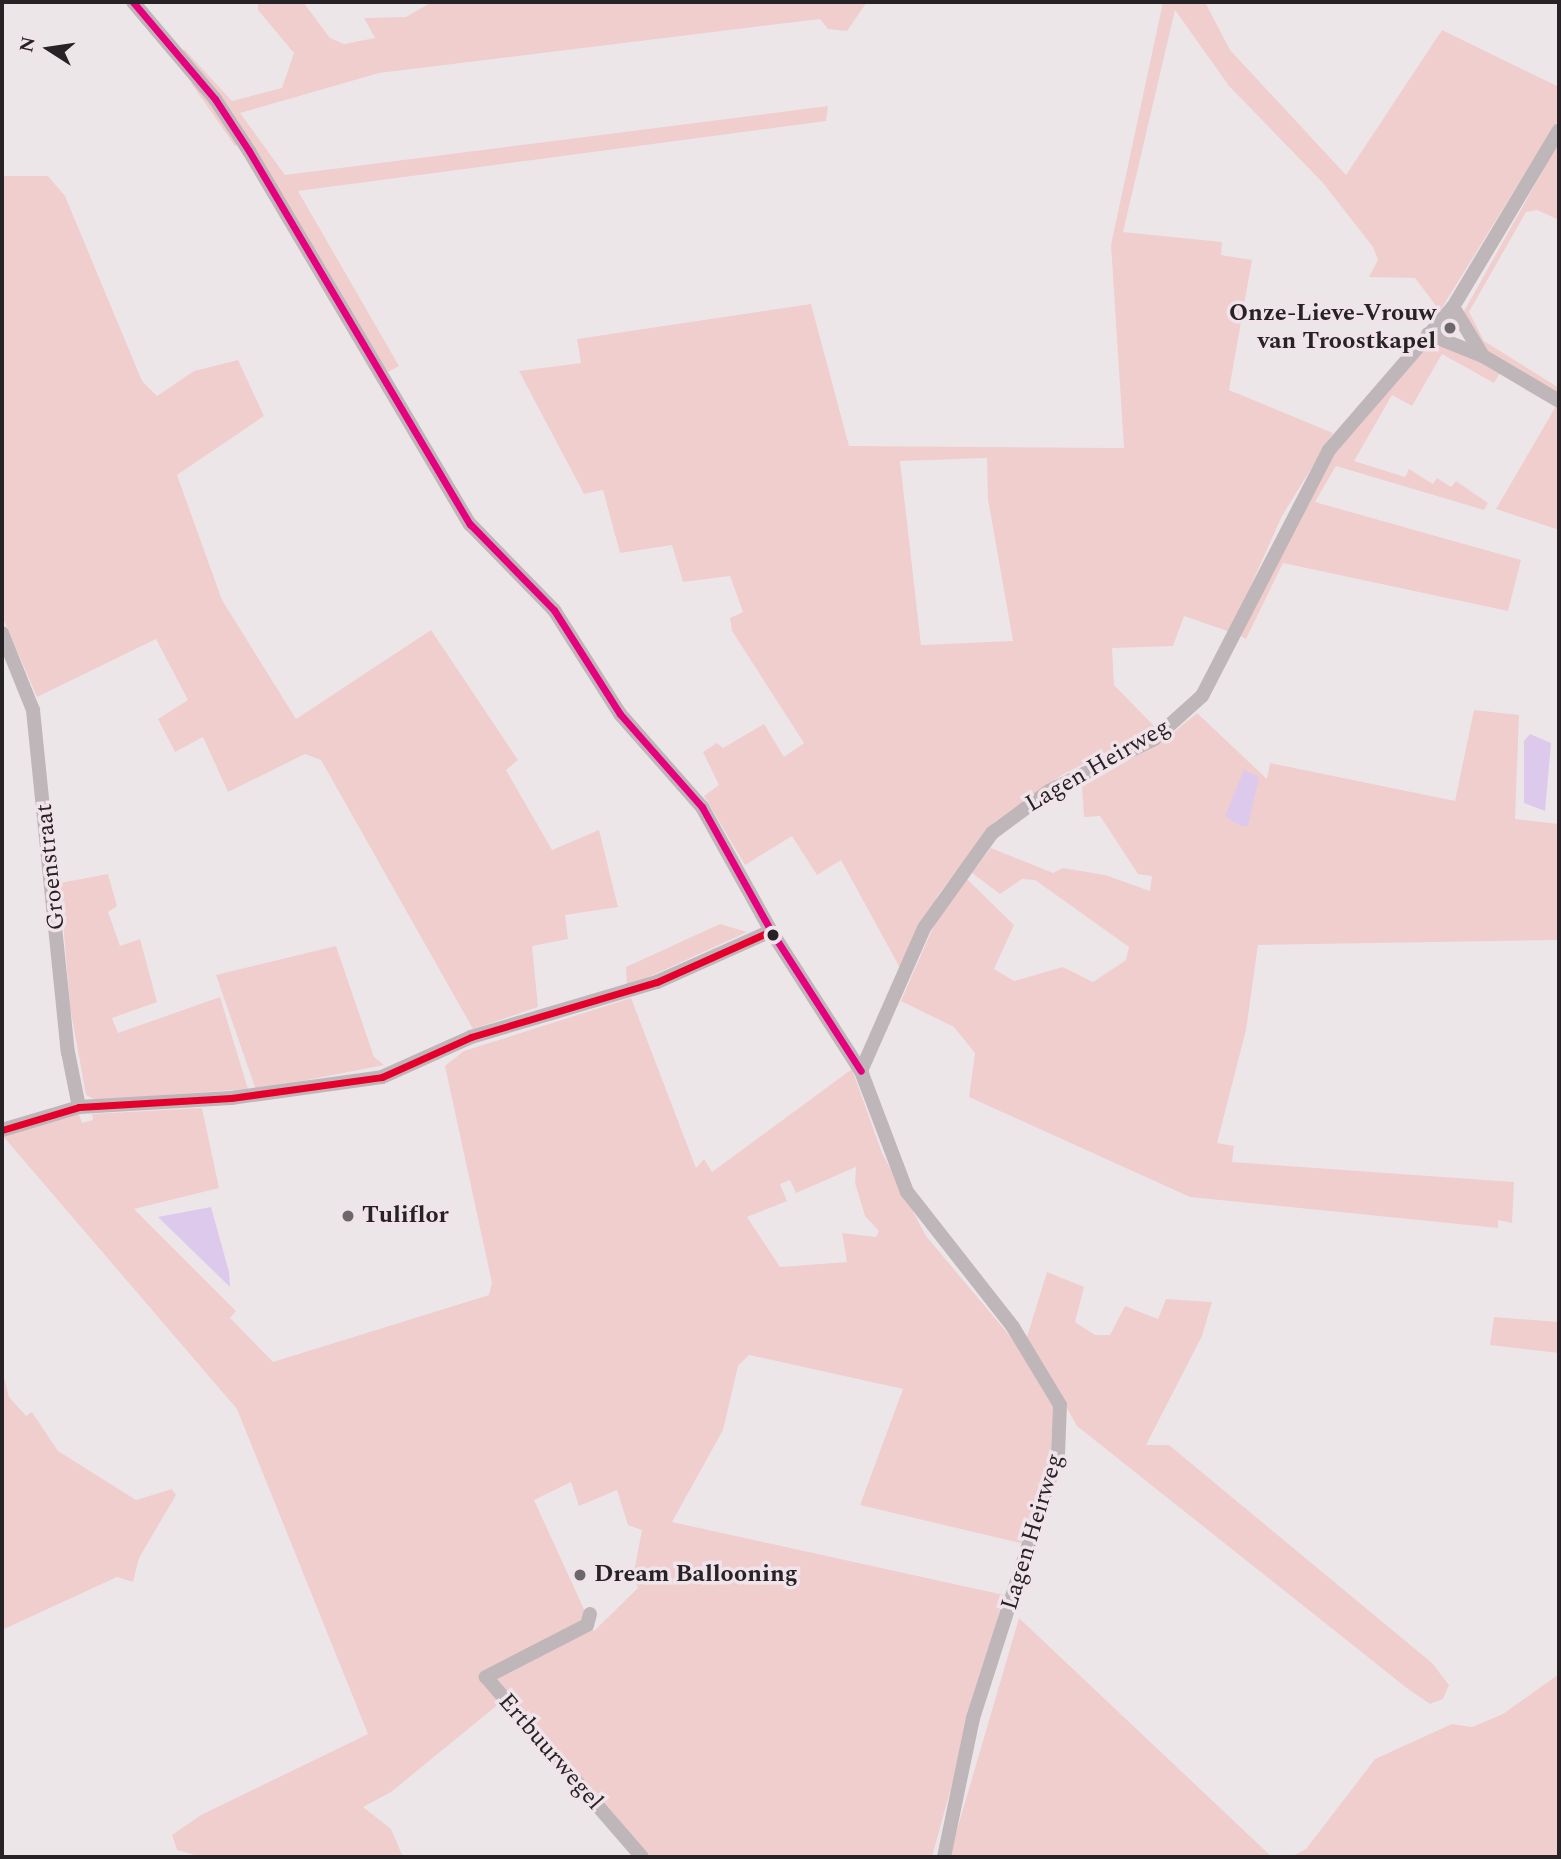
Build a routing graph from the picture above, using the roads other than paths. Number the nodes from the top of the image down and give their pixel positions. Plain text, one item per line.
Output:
1 (133, 2) edge
2 (1559, 130) edge
3 (1453, 307) junction
4 (1428, 334) junction
5 (1483, 356) junction
6 (1559, 401) edge
7 (2, 633) edge
8 (771, 931) junction
9 (861, 1071) junction
10 (79, 1107) junction
11 (2, 1130) edge
12 (590, 1614) dead end
13 (642, 1857) edge
14 (944, 1857) edge

1 - 8 street
2 - 3 street, Lagen Heirweg
3 - 4 street, Lagen Heirweg
3 - 5 street
4 - 5 street
4 - 9 street, Lagen Heirweg
5 - 6 street
7 - 10 street, Groenstraat
8 - 9 street
8 - 10 street
9 - 14 street, Lagen Heirweg
10 - 11 street
12 - 13 street, Ertbuurwegel

